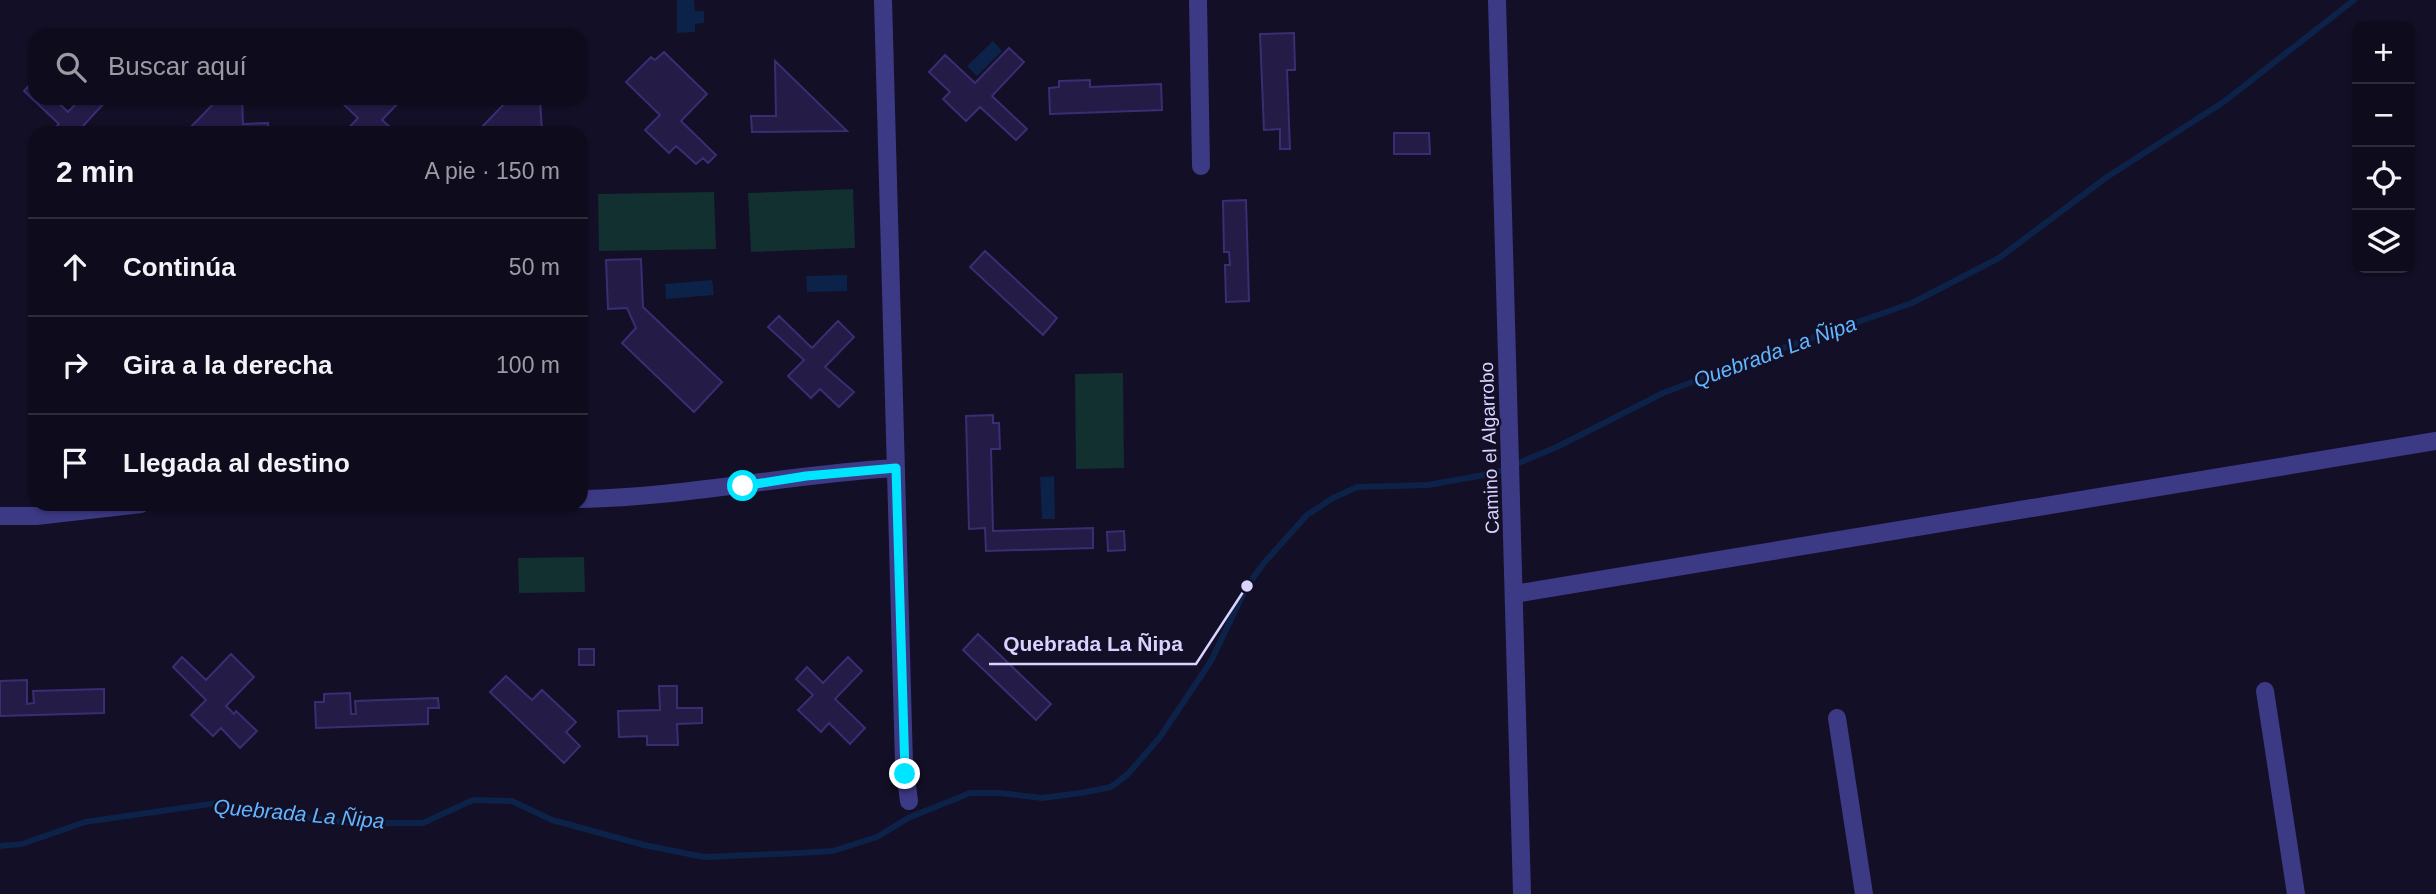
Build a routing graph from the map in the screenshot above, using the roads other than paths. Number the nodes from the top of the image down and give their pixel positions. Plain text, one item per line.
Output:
1 (883, 0) edge
2 (1198, 0) edge
3 (1497, 0) edge
4 (1201, 166) dead end
5 (2436, 442) edge
6 (896, 468) junction
7 (588, 499) edge
8 (82, 511) edge
9 (0, 516) edge
10 (1514, 594) junction
11 (2265, 691) dead end
12 (1837, 718) dead end
13 (909, 801) dead end
14 (1522, 894) edge
15 (1864, 894) edge
16 (2296, 894) edge

1 - 6 street
2 - 4 street
3 - 10 street, Camino el Algarrobo
5 - 10 street
6 - 7 street
6 - 13 street
8 - 9 street
10 - 14 street, Camino el Algarrobo
11 - 16 street
12 - 15 street

